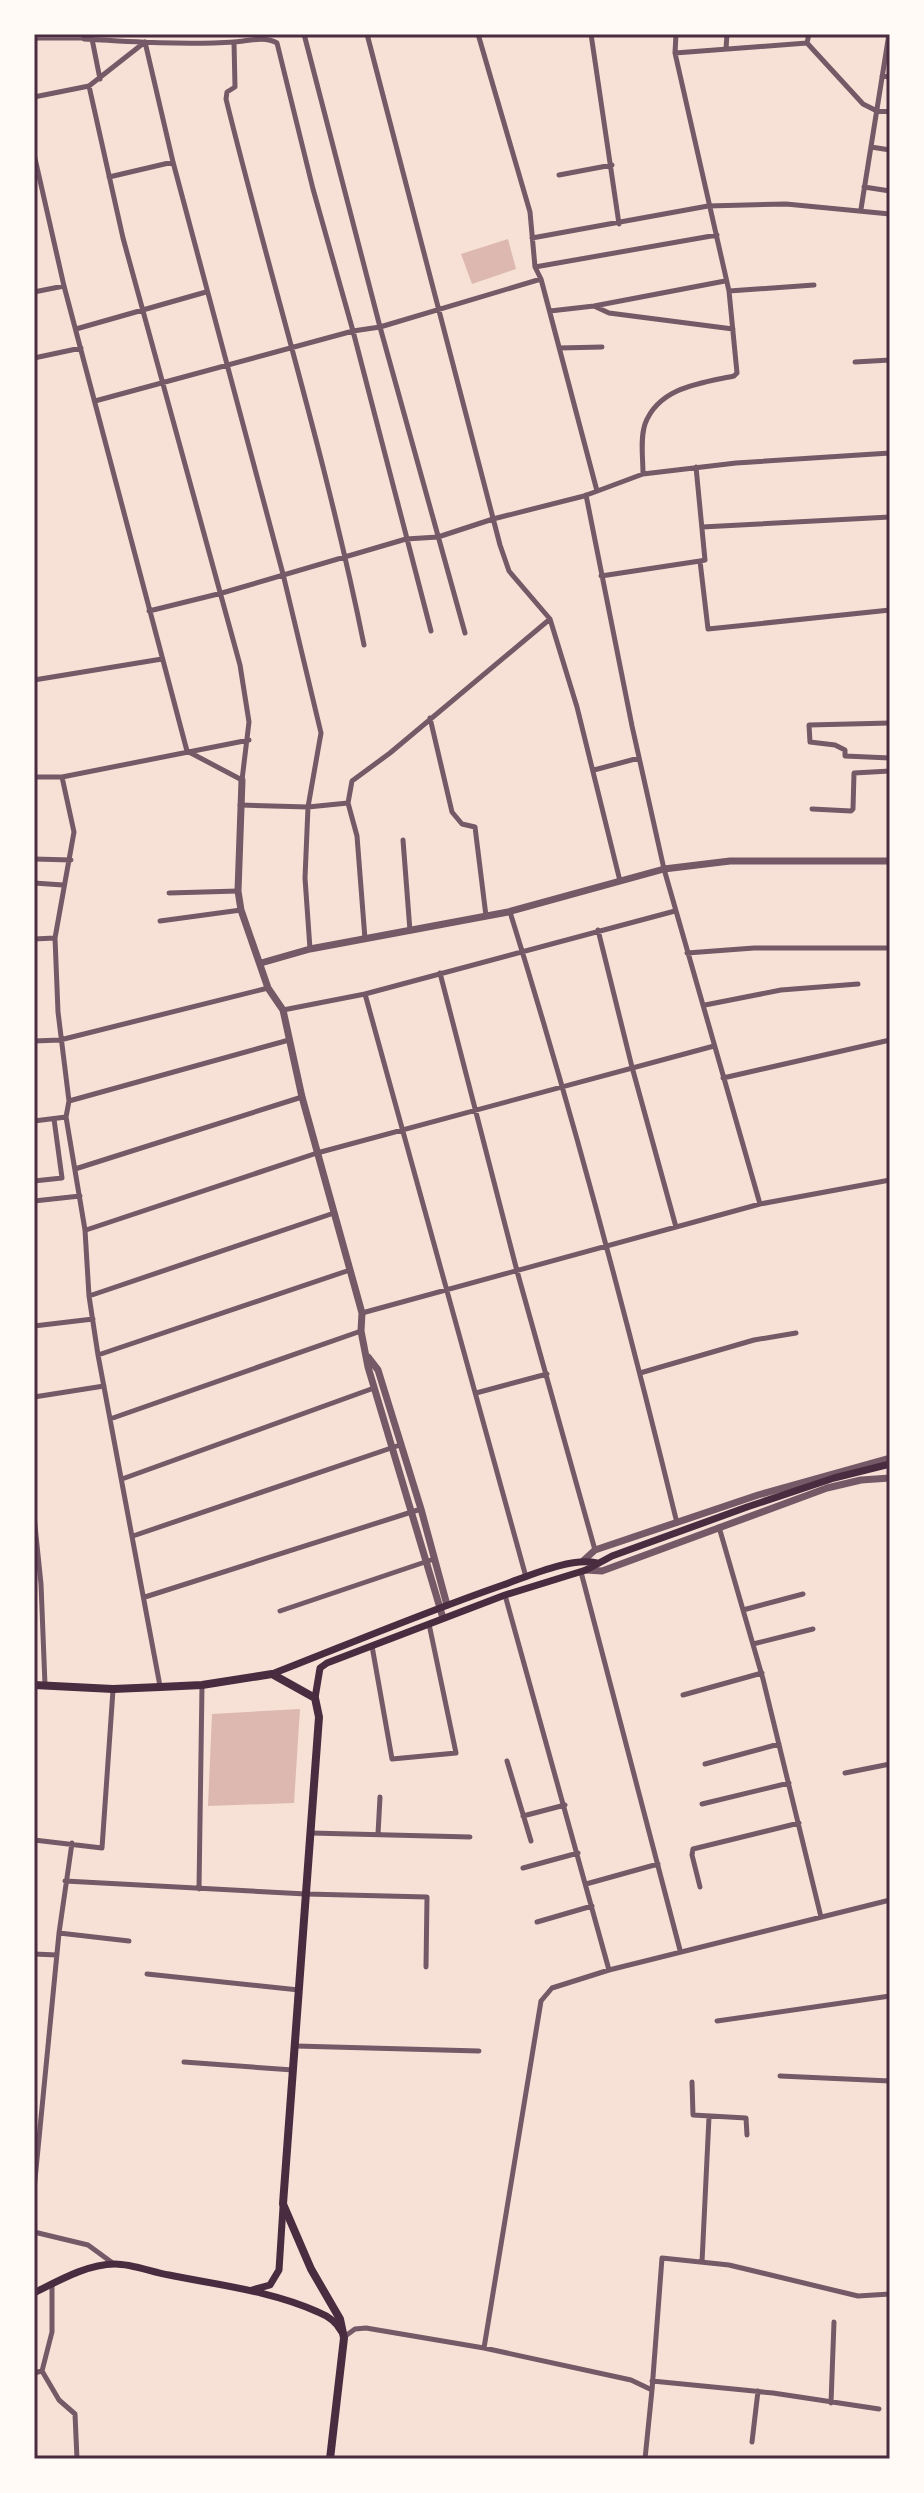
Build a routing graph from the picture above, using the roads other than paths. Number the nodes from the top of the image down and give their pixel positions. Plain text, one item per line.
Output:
1 (304, 34) edge
2 (367, 34) edge
3 (478, 34) edge
4 (591, 34) edge
5 (676, 34) edge
6 (727, 34) edge
7 (809, 34) edge
8 (889, 34) edge
9 (84, 36) edge
10 (258, 37) edge
11 (34, 39) edge
12 (92, 39) junction
13 (145, 42) junction
14 (234, 42) junction
15 (807, 43) junction
16 (726, 49) junction
17 (675, 53) junction
18 (882, 76) junction
19 (890, 77) edge
20 (100, 79) junction
21 (89, 86) junction
22 (34, 97) edge
23 (875, 110) junction
24 (890, 112) edge
25 (871, 147) junction
26 (890, 150) edge
27 (34, 154) edge
28 (173, 162) junction
29 (612, 165) junction
30 (559, 175) dead end
31 (109, 177) junction
32 (864, 187) junction
33 (890, 191) edge
34 (708, 206) junction
35 (861, 209) junction
36 (890, 214) edge
37 (619, 224) junction
38 (717, 235) junction
39 (532, 238) junction
40 (535, 267) junction
41 (541, 279) junction
42 (725, 281) junction
43 (814, 285) dead end
44 (64, 286) junction
45 (206, 291) junction
46 (729, 291) junction
47 (34, 292) edge
48 (594, 306) junction
49 (438, 309) junction
50 (143, 310) junction
51 (550, 311) junction
52 (380, 327) junction
53 (76, 329) junction
54 (733, 329) junction
55 (353, 331) junction
56 (602, 347) dead end
57 (81, 348) junction
58 (559, 348) junction
59 (290, 349) junction
60 (34, 358) edge
61 (890, 360) edge
62 (855, 362) dead end
63 (228, 365) junction
64 (164, 383) junction
65 (95, 401) junction
66 (890, 453) edge
67 (696, 467) junction
68 (643, 474) junction
69 (597, 491) junction
70 (586, 495) junction
71 (890, 517) edge
72 (493, 519) junction
73 (702, 527) junction
74 (438, 537) junction
75 (406, 539) junction
76 (346, 556) junction
77 (700, 561) junction
78 (283, 574) junction
79 (601, 576) junction
80 (222, 593) junction
81 (890, 610) edge
82 (149, 611) junction
83 (550, 619) junction
84 (431, 631) dead end
85 (465, 633) dead end
86 (364, 645) dead end
87 (162, 659) junction
88 (34, 680) edge
89 (430, 718) junction
90 (890, 723) edge
91 (249, 740) junction
92 (187, 751) junction
93 (639, 758) junction
94 (890, 758) edge
95 (594, 770) junction
96 (890, 771) edge
97 (34, 777) edge
98 (62, 777) junction
99 (242, 780) junction
100 (348, 803) junction
101 (240, 805) junction
102 (308, 807) junction
103 (812, 809) dead end
104 (403, 840) dead end
105 (34, 859) edge
106 (71, 860) junction
107 (890, 861) edge
108 (664, 869) junction
109 (620, 881) junction
110 (34, 883) edge
111 (63, 885) junction
112 (238, 891) junction
113 (169, 893) dead end
114 (241, 910) junction
115 (510, 911) junction
116 (675, 911) junction
117 (486, 917) junction
118 (160, 921) dead end
119 (598, 930) junction
120 (410, 932) junction
121 (55, 938) junction
122 (34, 939) edge
123 (365, 939) junction
124 (890, 948) edge
125 (310, 949) junction
126 (523, 952) junction
127 (687, 953) junction
128 (261, 963) junction
129 (440, 973) junction
130 (858, 984) dead end
131 (268, 988) junction
132 (365, 994) junction
133 (705, 1005) junction
134 (283, 1010) junction
135 (60, 1040) junction
136 (289, 1040) junction
137 (890, 1040) edge
138 (34, 1041) edge
139 (714, 1046) junction
140 (632, 1067) junction
141 (723, 1078) junction
142 (564, 1086) junction
143 (302, 1097) junction
144 (69, 1101) junction
145 (475, 1111) junction
146 (66, 1117) junction
147 (54, 1119) junction
148 (34, 1121) edge
149 (403, 1131) junction
150 (317, 1153) junction
151 (75, 1169) junction
152 (890, 1180) edge
153 (34, 1181) edge
154 (80, 1196) junction
155 (34, 1201) edge
156 (760, 1204) junction
157 (334, 1213) junction
158 (676, 1227) junction
159 (85, 1230) junction
160 (606, 1246) junction
161 (350, 1270) junction
162 (517, 1271) junction
163 (446, 1289) junction
164 (89, 1296) junction
165 (362, 1313) junction
166 (93, 1319) junction
167 (34, 1326) edge
168 (361, 1331) junction
169 (796, 1333) dead end
170 (98, 1355) junction
171 (368, 1357) junction
172 (640, 1373) junction
173 (547, 1374) junction
174 (104, 1386) junction
175 (374, 1388) junction
176 (476, 1393) junction
177 (34, 1397) edge
178 (110, 1419) junction
179 (400, 1445) junction
180 (391, 1449) junction
181 (890, 1458) edge
182 (890, 1464) edge
183 (872, 1470) junction
184 (890, 1471) edge
185 (890, 1478) edge
186 (122, 1479) junction
187 (421, 1509) junction
188 (412, 1513) junction
189 (34, 1516) edge
190 (677, 1523) junction
191 (719, 1526) junction
192 (133, 1536) junction
193 (595, 1550) junction
194 (431, 1560) junction
195 (584, 1560) junction
196 (597, 1563) junction
197 (583, 1571) junction
198 (526, 1577) junction
199 (803, 1594) dead end
200 (505, 1595) junction
201 (145, 1597) junction
202 (443, 1606) junction
203 (743, 1610) junction
204 (280, 1611) dead end
205 (443, 1618) junction
206 (429, 1623) junction
207 (813, 1629) dead end
208 (753, 1644) junction
209 (372, 1645) junction
210 (762, 1673) junction
211 (272, 1674) junction
212 (34, 1685) edge
213 (45, 1685) junction
214 (202, 1685) junction
215 (160, 1687) junction
216 (113, 1689) junction
217 (683, 1695) dead end
218 (315, 1698) junction
219 (779, 1744) junction
220 (507, 1761) dead end
221 (705, 1764) dead end
222 (890, 1764) edge
223 (845, 1773) dead end
224 (789, 1783) junction
225 (380, 1797) dead end
226 (702, 1804) dead end
227 (565, 1805) junction
228 (523, 1816) junction
229 (799, 1823) junction
230 (310, 1833) junction
231 (378, 1834) junction
232 (470, 1837) dead end
233 (34, 1840) edge
234 (531, 1841) dead end
235 (72, 1843) junction
236 (578, 1853) junction
237 (658, 1864) junction
238 (523, 1868) dead end
239 (65, 1881) junction
240 (586, 1884) junction
241 (700, 1887) dead end
242 (199, 1889) junction
243 (306, 1894) junction
244 (890, 1900) edge
245 (592, 1906) junction
246 (821, 1917) junction
247 (537, 1922) dead end
248 (59, 1933) junction
249 (129, 1941) dead end
250 (680, 1950) junction
251 (34, 1954) edge
252 (57, 1955) junction
253 (426, 1967) dead end
254 (609, 1970) junction
255 (147, 1974) dead end
256 (299, 1990) junction
257 (890, 1996) edge
258 (717, 2021) dead end
259 (295, 2046) junction
260 (479, 2051) dead end
261 (184, 2062) dead end
262 (293, 2070) junction
263 (780, 2076) dead end
264 (890, 2081) edge
265 (692, 2082) dead end
266 (709, 2117) junction
267 (747, 2135) dead end
268 (34, 2190) edge
269 (283, 2204) junction
270 (34, 2232) edge
271 (702, 2262) junction
272 (115, 2264) junction
273 (52, 2284) junction
274 (250, 2291) junction
275 (34, 2293) edge
276 (890, 2294) edge
277 (834, 2322) dead end
278 (344, 2338) junction
279 (484, 2348) junction
280 (42, 2371) junction
281 (34, 2373) edge
282 (652, 2381) junction
283 (652, 2390) junction
284 (758, 2391) junction
285 (831, 2403) junction
286 (879, 2409) dead end
287 (752, 2442) dead end
288 (77, 2459) edge
289 (330, 2459) edge
290 (645, 2459) edge

1 - 52 street
2 - 49 street
3 - 39 street
4 - 29 street
5 - 17 street
6 - 16 street
7 - 15 street
8 - 18 street
9 - 11 lane
9 - 12 street
10 - 14 street
10 - 55 street
12 - 13 street
12 - 20 street
13 - 14 street
13 - 20 street
13 - 28 street
14 - 59 street
15 - 16 street
15 - 23 street
16 - 17 street
17 - 34 street
18 - 19 street
18 - 23 street
20 - 21 street
21 - 22 street
21 - 31 street
23 - 24 street
23 - 25 street
25 - 26 street
25 - 32 street
27 - 44 street
28 - 31 street
28 - 45 street
29 - 30 street
29 - 37 street
31 - 50 street
32 - 33 street
32 - 35 street
34 - 35 street
34 - 37 street
34 - 38 street
35 - 36 street
37 - 39 street
38 - 40 street
38 - 42 street
39 - 40 street
40 - 41 street
41 - 49 street
41 - 51 street
42 - 46 street
42 - 48 street
43 - 46 street
44 - 47 street
44 - 53 street
45 - 50 street
45 - 63 street
46 - 54 street
48 - 51 street
48 - 54 street
49 - 52 street
49 - 72 street
50 - 53 street
50 - 64 street
51 - 58 street
52 - 55 street
52 - 74 street
53 - 57 street
54 - 68 street
55 - 59 street
55 - 75 street
56 - 58 street
57 - 60 street
57 - 65 street
58 - 69 street
59 - 63 street
59 - 76 street
61 - 62 street
63 - 64 street
63 - 78 street
64 - 65 street
64 - 80 street
65 - 82 street
66 - 67 street
67 - 68 street
67 - 73 street
68 - 69 street
69 - 70 street
70 - 72 street
70 - 79 street
71 - 73 street
72 - 74 street
72 - 83 street
73 - 77 street
74 - 75 street
74 - 85 street
75 - 76 street
75 - 84 street
76 - 78 street
76 - 86 street
77 - 79 street
77 - 81 street
78 - 80 street
78 - 102 street
79 - 93 street
80 - 82 street
80 - 91 street
82 - 87 street
83 - 89 street
83 - 95 street
87 - 88 street
87 - 92 street
89 - 100 street
89 - 117 street
90 - 94 street
91 - 92 street
91 - 99 street
92 - 98 street
92 - 99 street
93 - 95 street
93 - 108 street
95 - 109 street
96 - 103 street
97 - 98 street
98 - 106 street
99 - 101 street
100 - 102 street
100 - 123 street
101 - 102 street
101 - 112 street
102 - 125 street
104 - 120 street
105 - 106 street
106 - 111 street
107 - 108 street
108 - 109 street
108 - 116 street
109 - 115 street
110 - 111 street
111 - 121 street
112 - 113 street
112 - 114 street
114 - 118 street
114 - 128 street
115 - 117 street
115 - 126 street
116 - 119 street
116 - 127 street
117 - 120 street
119 - 126 street
119 - 140 street
120 - 123 street
121 - 122 street
121 - 135 street
123 - 125 street
124 - 127 street
125 - 128 street
126 - 129 street
126 - 142 street
127 - 133 street
128 - 131 street
129 - 132 street
129 - 145 street
130 - 133 street
131 - 134 street
131 - 135 street
132 - 134 street
132 - 149 street
133 - 139 street
134 - 136 street
135 - 138 street
135 - 144 street
136 - 143 street
136 - 144 street
137 - 141 street
139 - 140 street
139 - 141 street
140 - 142 street
140 - 158 street
141 - 156 street
142 - 145 street
142 - 160 street
143 - 150 street
143 - 151 street
144 - 146 street
145 - 149 street
145 - 162 street
146 - 147 street
146 - 151 street
147 - 148 street
147 - 153 street
149 - 150 street
149 - 163 street
150 - 157 street
150 - 159 street
151 - 154 street
152 - 156 street
154 - 155 street
154 - 159 street
156 - 158 street
157 - 161 street
157 - 164 street
158 - 160 street
159 - 164 street
160 - 162 street
160 - 172 street
161 - 165 street
161 - 170 street
162 - 163 street
162 - 173 street
163 - 165 street
163 - 176 street
164 - 166 street
165 - 168 street
166 - 167 street
166 - 170 street
168 - 171 street
168 - 178 street
169 - 172 street
170 - 174 street
171 - 175 street
171 - 179 street
172 - 190 street
173 - 176 street
173 - 193 street
174 - 177 street
174 - 178 street
175 - 180 street
175 - 186 street
176 - 198 street
178 - 186 street
179 - 180 street
179 - 187 street
180 - 188 street
180 - 192 street
181 - 190 street
182 - 183 main road
183 - 184 main road
183 - 196 main road
185 - 191 street
186 - 192 street
187 - 188 street
187 - 194 street
188 - 194 street
188 - 201 street
189 - 213 street
190 - 193 street
191 - 197 street
191 - 203 street
192 - 201 street
193 - 195 street
194 - 202 street
194 - 204 street
195 - 196 main road
195 - 198 main road
196 - 197 main road
197 - 200 main road
197 - 237 street
198 - 202 main road
199 - 203 street
200 - 205 main road
200 - 227 street
201 - 215 street
202 - 205 street
202 - 211 main road
203 - 208 street
205 - 206 main road
206 - 209 main road
206 - 209 street
207 - 208 street
208 - 210 street
209 - 218 main road
210 - 217 street
210 - 219 street
211 - 214 main road
211 - 218 main road
212 - 213 main road
213 - 216 main road
214 - 215 main road
214 - 242 street
215 - 216 main road
216 - 235 street
218 - 230 main road
219 - 221 street
219 - 224 street
220 - 228 street
222 - 223 street
224 - 226 street
224 - 229 street
225 - 231 street
227 - 228 street
227 - 236 street
228 - 234 street
229 - 241 street
229 - 246 street
230 - 231 street
230 - 243 main road
231 - 232 street
233 - 235 street
235 - 239 street
236 - 238 street
236 - 240 street
237 - 240 street
237 - 250 street
239 - 242 street
239 - 248 street
240 - 245 street
242 - 243 street
243 - 253 street
243 - 256 main road
244 - 246 street
245 - 247 street
245 - 254 street
246 - 250 street
248 - 249 street
248 - 252 street
250 - 254 street
251 - 252 street
252 - 268 street
254 - 279 street
255 - 256 street
256 - 259 main road
257 - 258 street
259 - 260 street
259 - 262 main road
261 - 262 street
262 - 269 main road
263 - 264 street
265 - 266 street
266 - 267 street
266 - 271 street
269 - 274 main road
269 - 278 main road
270 - 272 street
271 - 276 street
271 - 282 street
272 - 273 main road
272 - 274 main road
273 - 275 main road
273 - 280 street
274 - 278 main road
277 - 285 street
278 - 279 street
278 - 289 main road
279 - 283 street
280 - 281 street
280 - 288 street
282 - 283 street
282 - 284 street
283 - 290 street
284 - 285 street
284 - 287 street
285 - 286 street

